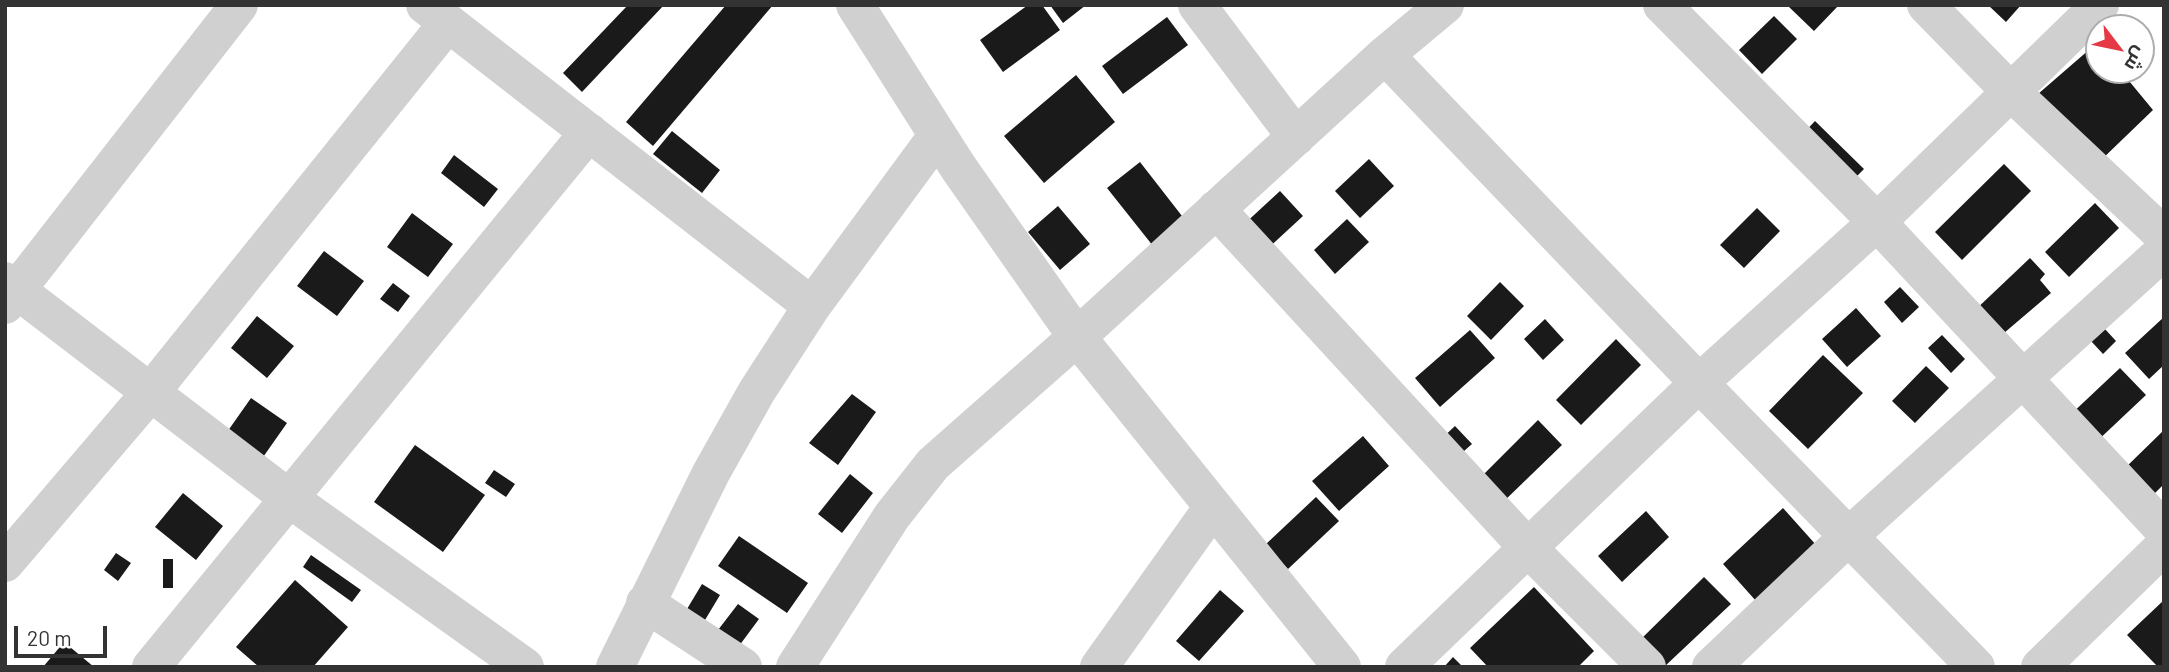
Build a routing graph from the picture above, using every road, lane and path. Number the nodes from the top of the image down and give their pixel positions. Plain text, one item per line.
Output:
1 (239, 5) edge
2 (855, 5) edge
3 (1197, 5) edge
4 (1445, 5) edge
5 (1662, 5) edge
6 (1926, 5) edge
7 (2100, 5) edge
8 (436, 15) edge
9 (1385, 55) junction
10 (2010, 92) junction
11 (589, 132) junction
12 (937, 136) junction
13 (1296, 137) junction
14 (1216, 209) junction
15 (1877, 222) junction
16 (2164, 236) edge
17 (2164, 251) edge
18 (9, 292) edge
19 (812, 306) junction
20 (1077, 337) junction
21 (2023, 380) junction
22 (1699, 383) junction
23 (150, 393) junction
24 (290, 499) junction
25 (1213, 507) junction
26 (2164, 530) edge
27 (1849, 536) junction
28 (2164, 546) edge
29 (1528, 548) junction
30 (5, 564) edge
31 (645, 603) junction
32 (151, 667) edge
33 (525, 667) edge
34 (615, 667) edge
35 (743, 667) edge
36 (795, 667) edge
37 (1099, 667) edge
38 (1342, 667) edge
39 (1404, 667) edge
40 (1647, 667) edge
41 (1711, 667) edge
42 (1976, 667) edge
43 (2040, 667) edge

1 - 18 street
2 - 12 street
3 - 13 street
4 - 9 street
5 - 15 street
6 - 10 street
7 - 10 street
8 - 11 street
8 - 23 street
9 - 13 street
9 - 22 street
10 - 15 street
10 - 16 street
11 - 19 street
11 - 24 street
12 - 19 street
12 - 20 street
13 - 14 street
14 - 20 street
14 - 29 street
15 - 21 street
15 - 22 street
17 - 21 street
18 - 23 street
19 - 31 street
20 - 25 street
20 - 36 street
21 - 26 street
21 - 27 street
22 - 27 street
22 - 29 street
23 - 24 street
23 - 30 street
24 - 32 street
24 - 33 street
25 - 37 street
25 - 38 street
27 - 41 street
27 - 42 street
28 - 43 street
29 - 39 street
29 - 40 street
31 - 34 street
31 - 35 street

